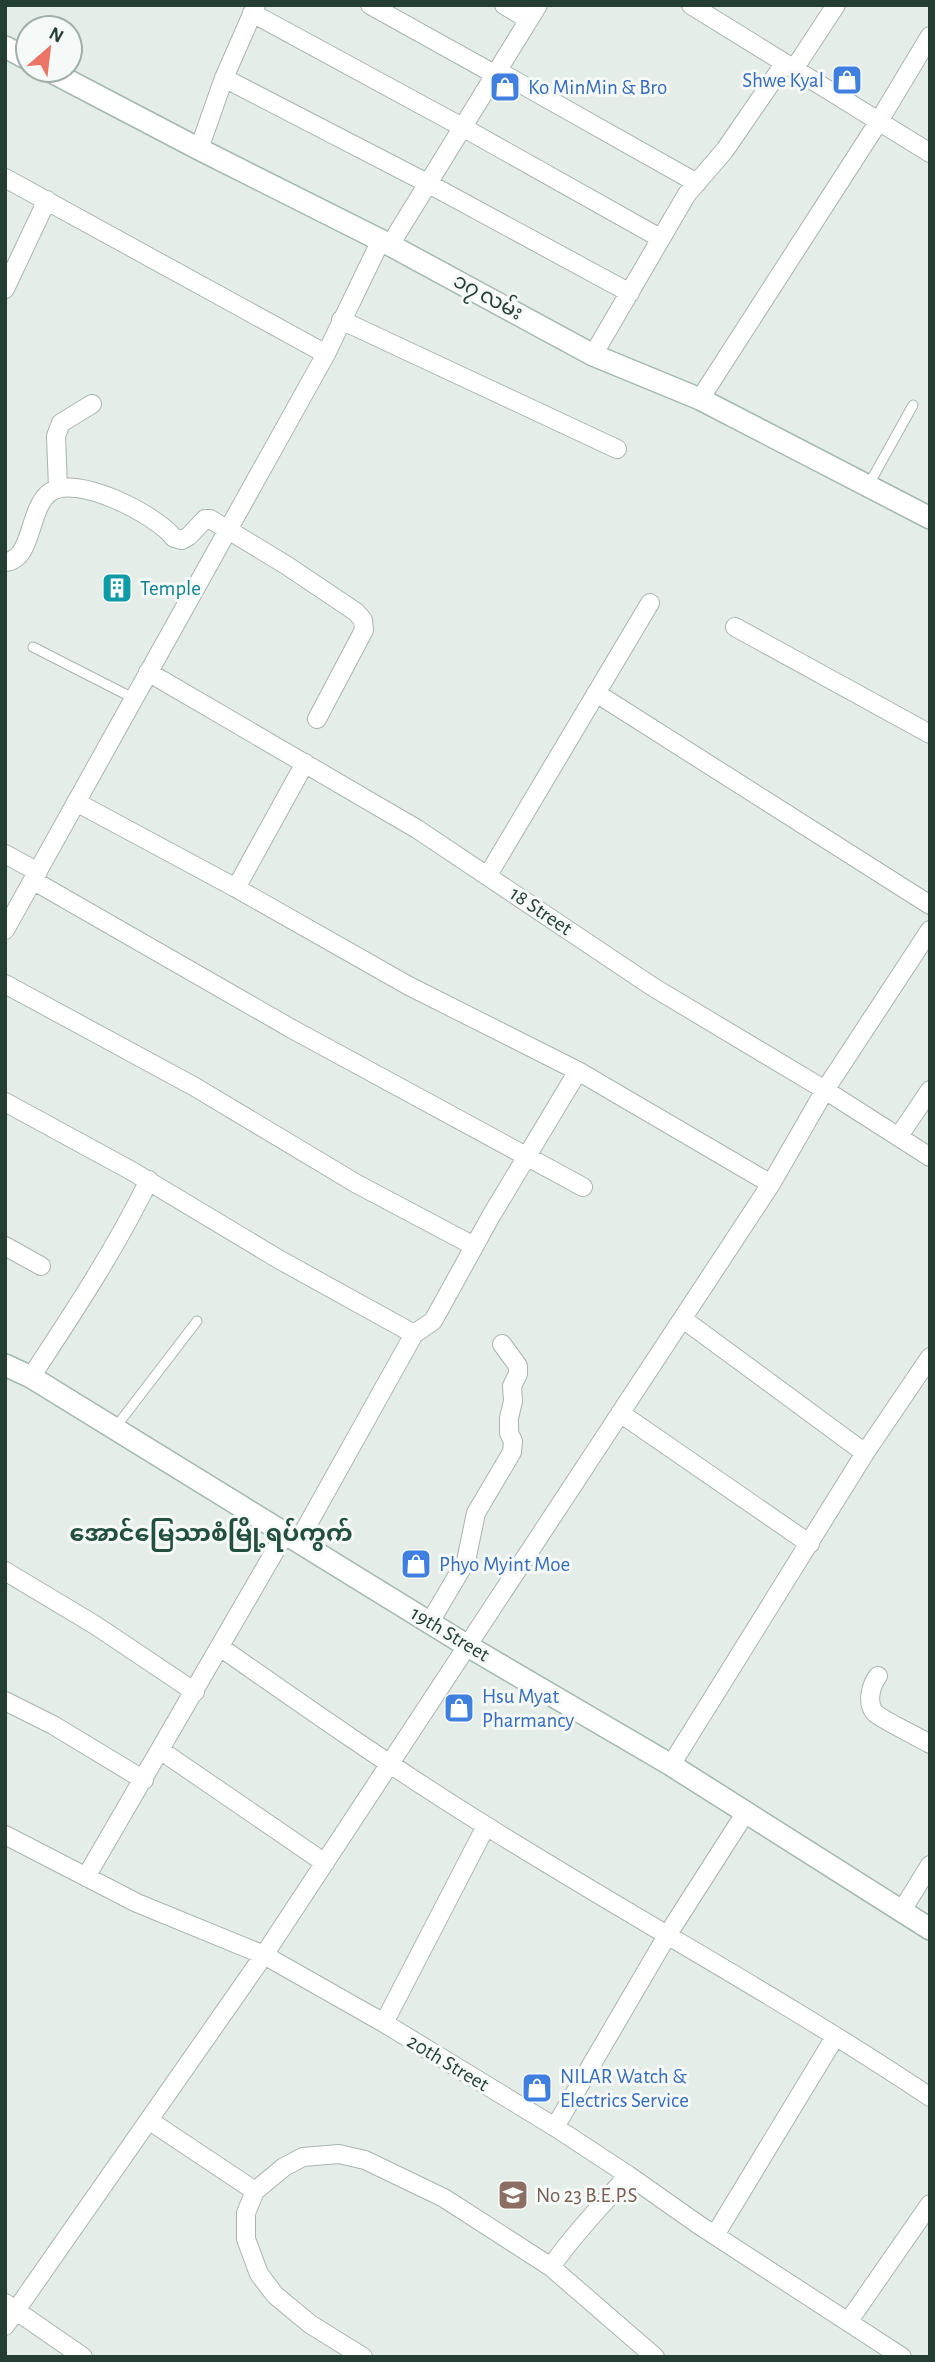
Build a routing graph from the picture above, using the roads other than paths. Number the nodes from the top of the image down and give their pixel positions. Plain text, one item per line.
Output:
1 (370, 5) edge
2 (504, 5) edge
3 (691, 5) edge
4 (836, 5) edge
5 (254, 9) edge
6 (533, 12) edge
7 (930, 36) edge
8 (789, 66) junction
9 (497, 73) junction
10 (224, 78) junction
11 (75, 84) edge
12 (879, 121) junction
13 (464, 128) junction
14 (199, 149) junction
15 (930, 153) edge
16 (5, 178) edge
17 (697, 183) junction
18 (429, 184) junction
19 (47, 200) junction
20 (660, 239) junction
21 (385, 242) junction
22 (5, 289) edge
23 (630, 293) junction
24 (341, 320) junction
25 (326, 354) junction
26 (593, 355) junction
27 (700, 399) junction
28 (92, 404) dead end
29 (913, 405) dead end
30 (617, 449) dead end
31 (869, 486) junction
32 (58, 488) junction
33 (930, 518) edge
34 (228, 529) junction
35 (5, 562) edge
36 (650, 603) dead end
37 (735, 626) dead end
38 (33, 647) dead end
39 (148, 672) junction
40 (596, 693) junction
41 (133, 698) junction
42 (317, 719) dead end
43 (930, 734) edge
44 (305, 763) junction
45 (76, 802) junction
46 (5, 854) edge
47 (488, 874) junction
48 (36, 876) junction
49 (236, 887) junction
50 (930, 905) edge
51 (5, 930) edge
52 (930, 930) edge
53 (5, 984) edge
54 (578, 1071) junction
55 (825, 1090) junction
56 (930, 1090) edge
57 (5, 1102) edge
58 (899, 1136) junction
59 (528, 1155) junction
60 (930, 1157) edge
61 (149, 1181) junction
62 (771, 1184) junction
63 (583, 1187) dead end
64 (5, 1246) edge
65 (474, 1246) junction
66 (41, 1266) dead end
67 (683, 1319) junction
68 (197, 1321) dead end
69 (414, 1334) junction
70 (502, 1344) dead end
71 (930, 1357) edge
72 (5, 1364) edge
73 (31, 1377) junction
74 (620, 1413) junction
75 (114, 1430) junction
76 (865, 1453) junction
77 (292, 1536) junction
78 (810, 1544) junction
79 (5, 1571) edge
80 (430, 1622) junction
81 (466, 1645) junction
82 (220, 1647) junction
83 (878, 1676) dead end
84 (195, 1692) junction
85 (5, 1701) edge
86 (930, 1744) edge
87 (160, 1751) junction
88 (388, 1764) junction
89 (671, 1765) junction
90 (144, 1780) junction
91 (746, 1812) junction
92 (486, 1826) junction
93 (5, 1835) edge
94 (325, 1863) junction
95 (930, 1865) edge
96 (86, 1877) junction
97 (901, 1912) junction
98 (930, 1929) edge
99 (668, 1934) junction
100 (264, 1955) junction
101 (384, 2023) junction
102 (835, 2037) junction
103 (930, 2097) edge
104 (150, 2121) junction
105 (555, 2127) junction
106 (628, 2175) junction
107 (255, 2191) junction
108 (930, 2204) edge
109 (715, 2235) junction
110 (551, 2267) junction
111 (11, 2307) edge
112 (849, 2322) junction
113 (5, 2326) edge
114 (83, 2357) edge
115 (363, 2357) edge
116 (655, 2357) edge
117 (902, 2357) edge

1 - 9 street
2 - 6 street
3 - 8 street
4 - 8 street
5 - 10 street
5 - 13 street
6 - 9 street
7 - 12 street
8 - 12 street
8 - 17 street
9 - 13 street
9 - 17 street
10 - 14 street
10 - 18 street
11 - 14 street, ၁၇ လမ်း
12 - 15 street
12 - 27 street
13 - 18 street
13 - 20 street
14 - 21 street, ၁၇ လမ်း
16 - 19 street
17 - 20 street
18 - 21 street
18 - 23 street
19 - 22 street
19 - 25 street
20 - 23 street
21 - 24 street
21 - 26 street, ၁၇ လမ်း
23 - 26 street
24 - 25 street
24 - 30 street
25 - 34 street
26 - 27 street, ၁၇ လမ်း
27 - 31 street, ၁၇ လမ်း
28 - 32 street
29 - 31 lane
31 - 33 street, ၁၇ လမ်း
32 - 34 street
32 - 35 street
34 - 39 street
34 - 42 street
36 - 40 street
37 - 43 street
38 - 41 lane
39 - 41 street
39 - 44 street, 18 Street
40 - 47 street
40 - 50 street
41 - 45 street
44 - 47 street, 18 Street
44 - 49 street
45 - 48 street
45 - 49 street
46 - 48 street
47 - 55 street, 18 Street
48 - 51 street
48 - 59 street
49 - 54 street
52 - 55 street
53 - 65 street
54 - 59 street
54 - 62 street
55 - 58 street, 18 Street
55 - 62 street
56 - 58 street
57 - 61 street
58 - 60 street, 18 Street
59 - 63 street
59 - 65 street
61 - 69 street
61 - 73 street
62 - 67 street
64 - 66 street
65 - 69 street
67 - 74 street
67 - 76 street
68 - 75 lane
69 - 77 street
70 - 80 street
71 - 76 street
72 - 73 street, 19th Street
73 - 75 street, 19th Street
74 - 78 street
74 - 81 street
75 - 77 street, 19th Street
76 - 78 street
77 - 80 street, 19th Street
77 - 82 street
78 - 89 street
79 - 84 street
80 - 81 street, 19th Street
81 - 88 street
81 - 89 street, 19th Street
82 - 84 street
82 - 88 street
83 - 86 street
84 - 87 street
85 - 90 street
87 - 90 street
87 - 94 street
88 - 92 street
88 - 94 street
89 - 91 street, 19th Street
90 - 96 street
91 - 97 street, 19th Street
91 - 99 street
92 - 99 street
92 - 101 street
93 - 96 street, 20th Street
94 - 100 street
95 - 97 street
96 - 100 street, 20th Street
97 - 98 street, 19th Street
99 - 102 street
99 - 105 street
100 - 101 street, 20th Street
100 - 104 street
101 - 105 street, 20th Street
102 - 103 street
102 - 109 street
104 - 107 street
104 - 111 street
105 - 106 street, 20th Street
106 - 109 street, 20th Street
106 - 110 street
107 - 110 street
107 - 115 street
108 - 112 street
109 - 112 street, 20th Street
110 - 116 street
111 - 113 street
111 - 114 street
112 - 117 street, 20th Street

